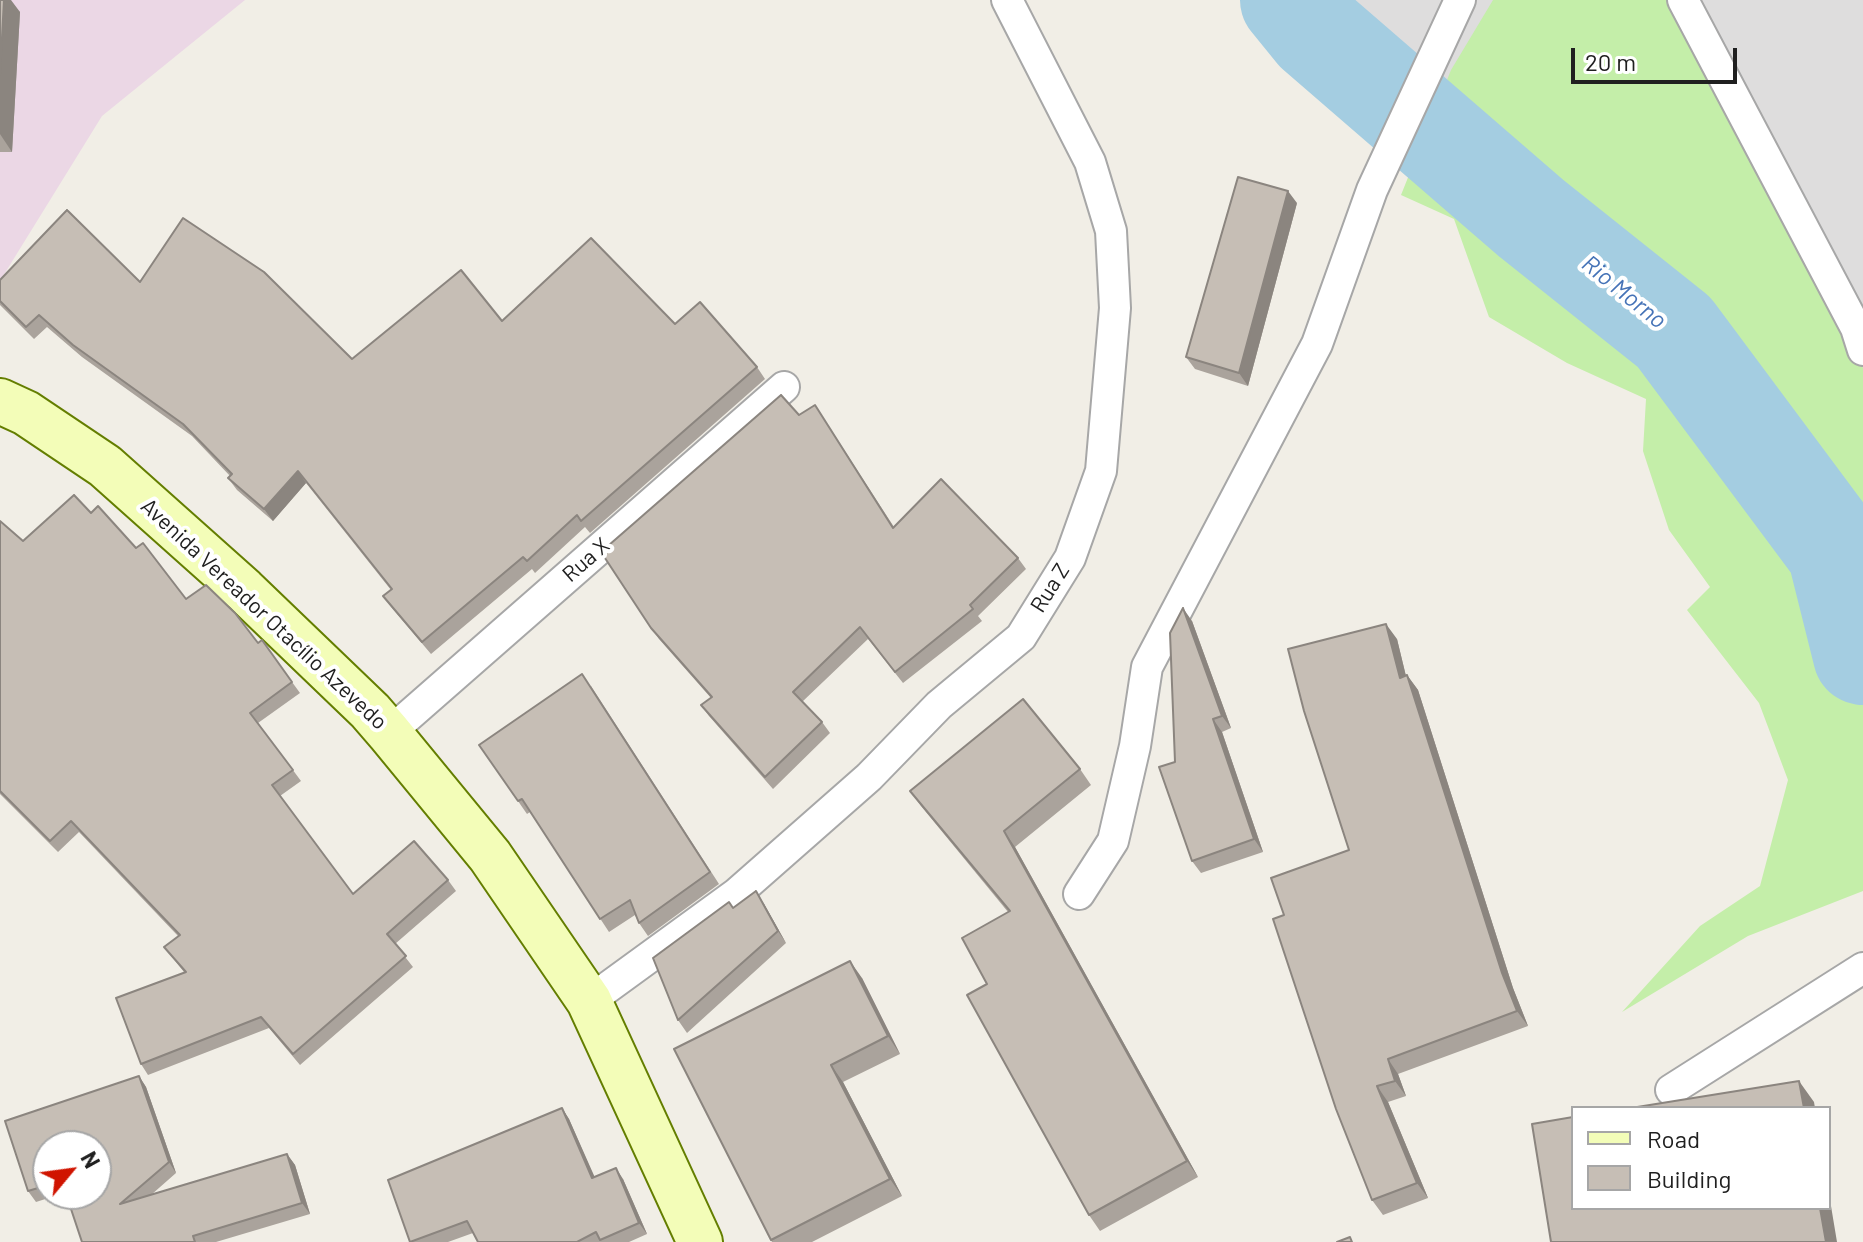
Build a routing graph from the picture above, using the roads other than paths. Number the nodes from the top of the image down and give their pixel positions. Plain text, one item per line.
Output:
1 (1007, 0) edge
2 (1460, 0) edge
3 (1683, 0) edge
4 (1863, 350) edge
5 (784, 387) dead end
6 (0, 401) edge
7 (389, 733) junction
8 (1079, 894) dead end
9 (1860, 969) edge
10 (589, 1001) junction
11 (1671, 1090) dead end
12 (700, 1242) edge

1 - 10 lane, Rua Z
2 - 8 lane
3 - 4 lane
5 - 7 lane, Rua X
6 - 7 main road, Avenida Vereador Otacílio Azevedo
7 - 10 main road, Avenida Vereador Otacílio Azevedo
9 - 11 lane
10 - 12 main road, Avenida Vereador Otacílio Azevedo

